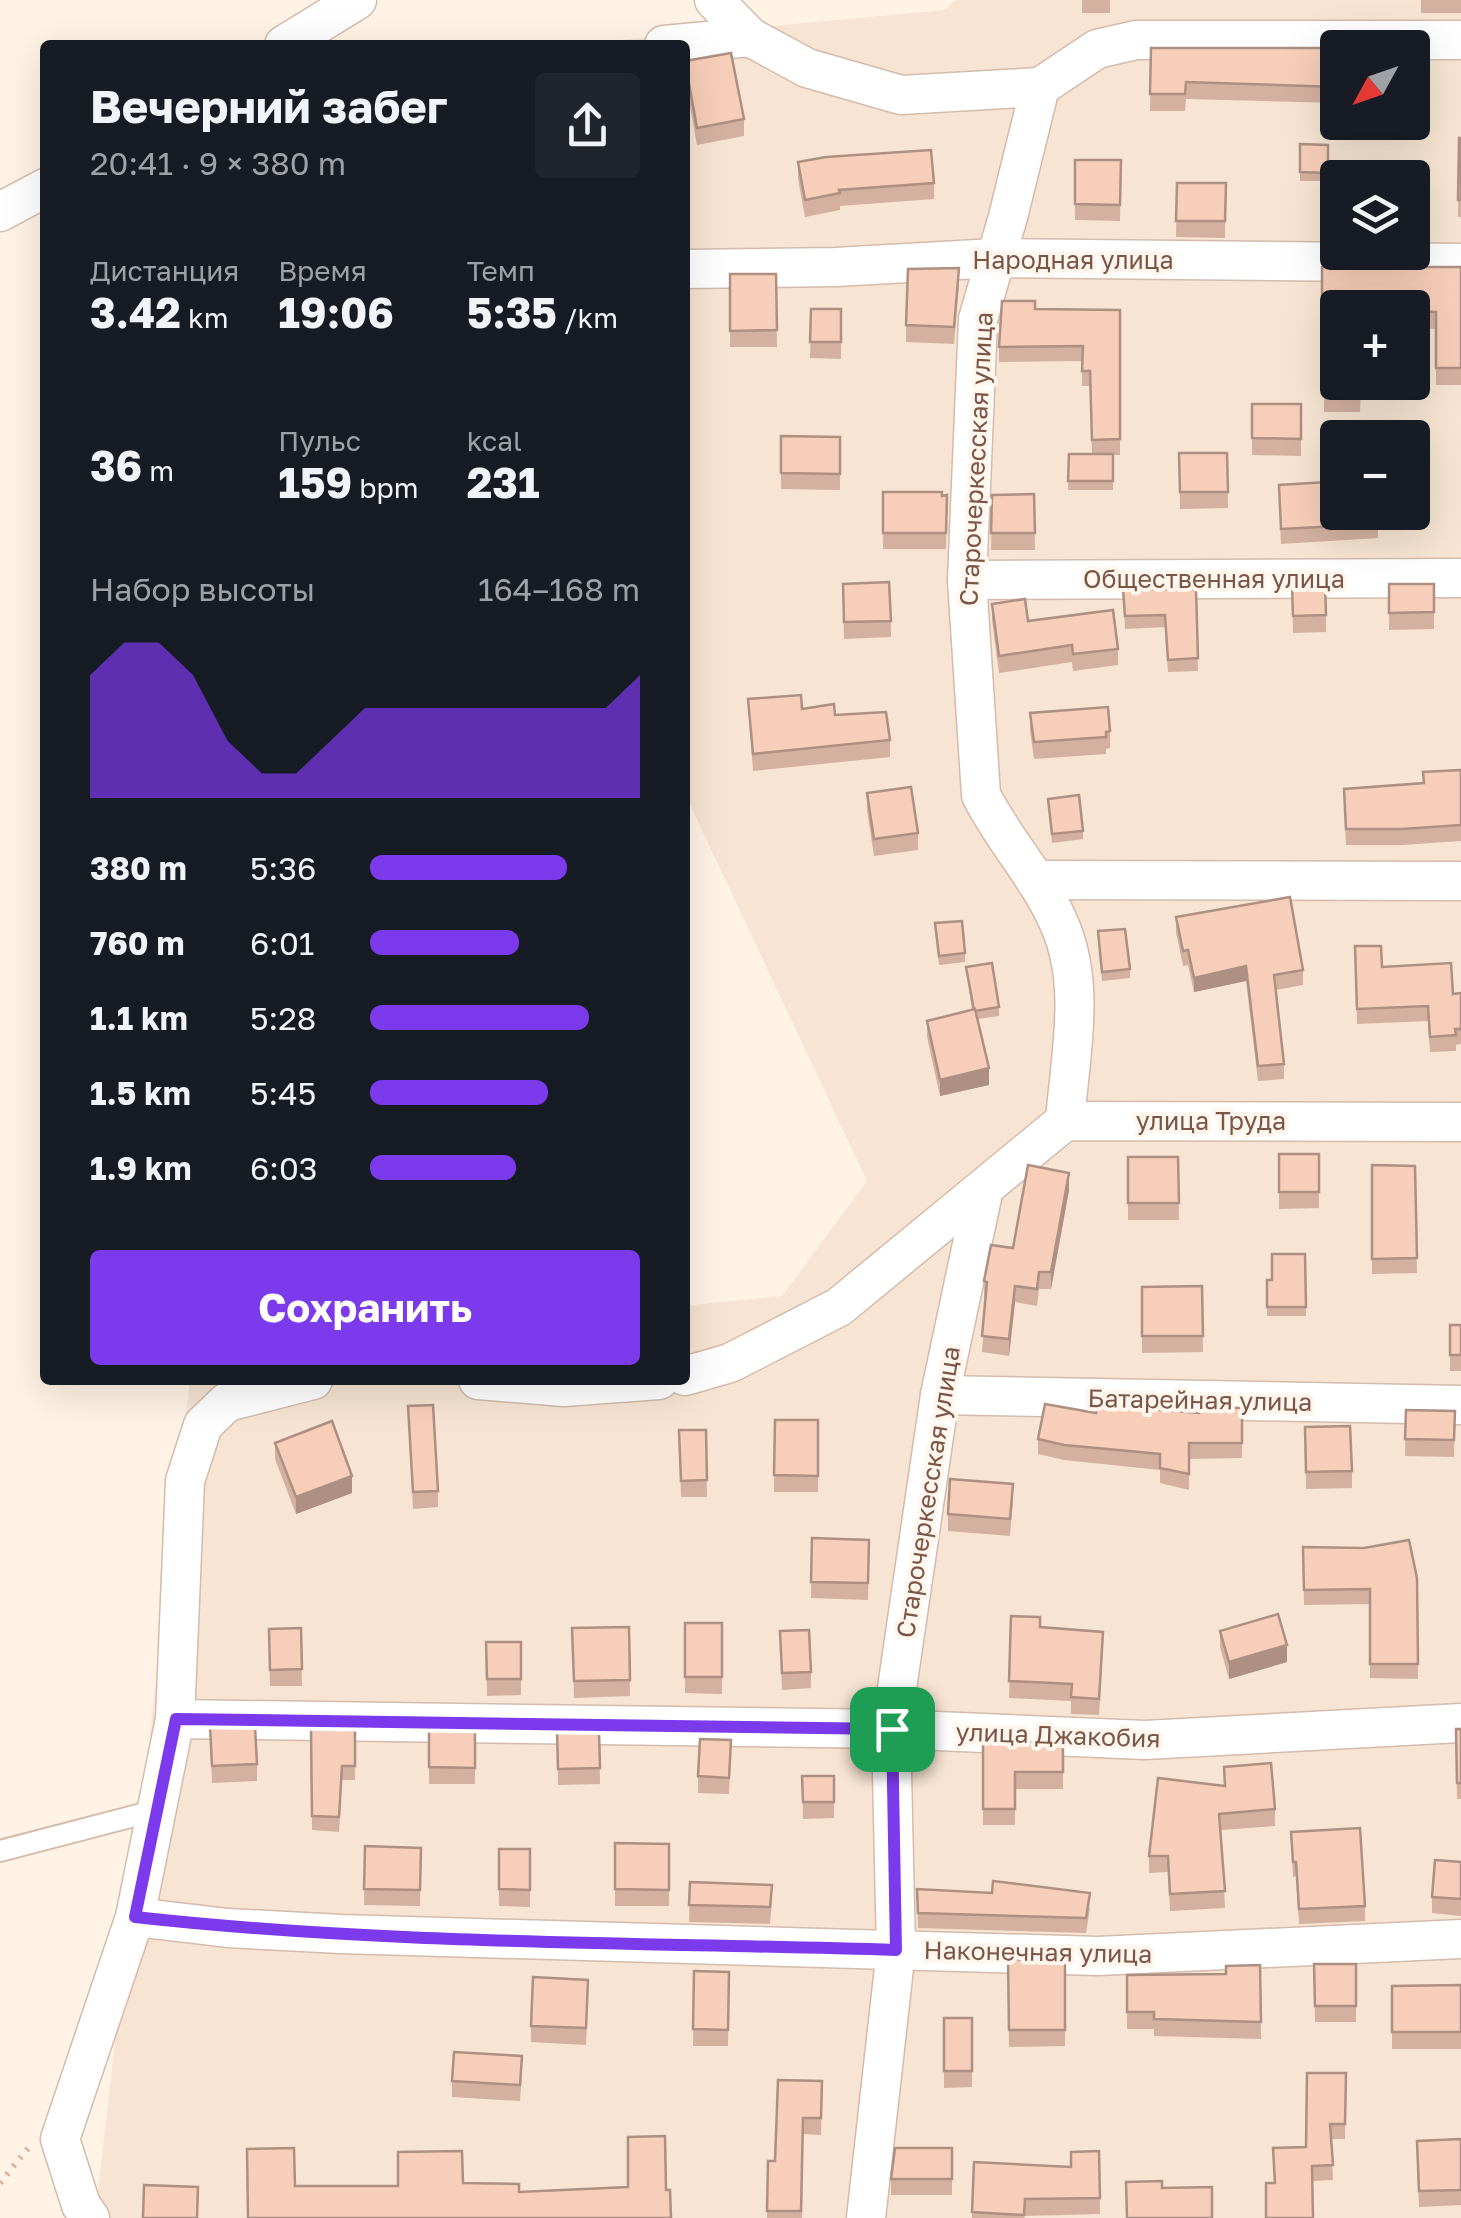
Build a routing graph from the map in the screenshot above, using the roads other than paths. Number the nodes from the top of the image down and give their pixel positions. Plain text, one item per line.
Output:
1 (357, 0) edge
2 (714, 0) edge
3 (750, 38) junction
4 (292, 40) edge
5 (1461, 40) edge
6 (690, 43) edge
7 (1040, 87) junction
8 (40, 191) edge
9 (0, 212) edge
10 (994, 258) junction
11 (1461, 263) edge
12 (690, 269) edge
13 (1461, 578) edge
14 (966, 580) junction
15 (1035, 880) junction
16 (1461, 881) edge
17 (1065, 1121) junction
18 (1461, 1122) edge
19 (984, 1188) junction
20 (690, 1375) edge
21 (291, 1385) edge
22 (539, 1385) edge
23 (591, 1385) edge
24 (940, 1395) junction
25 (1461, 1405) edge
26 (176, 1719) junction
27 (1461, 1723) edge
28 (892, 1729) junction
29 (157, 1810) junction
30 (0, 1851) edge
31 (135, 1917) junction
32 (1461, 1938) edge
33 (896, 1950) junction
34 (90, 2218) edge
35 (866, 2218) edge

1 - 4 street
2 - 3 street
3 - 6 street
3 - 7 street
5 - 7 street
7 - 10 street, Старочеркесская улица
8 - 9 street
10 - 11 street, Народная улица
10 - 12 street, Народная улица
10 - 14 street, Старочеркесская улица
13 - 14 street, Общественная улица
14 - 15 street, Старочеркесская улица
15 - 16 street
15 - 17 street, Старочеркесская улица
17 - 18 street, улица Труда
17 - 19 street
19 - 20 street
19 - 24 street, Старочеркесская улица
21 - 26 street
22 - 23 street
24 - 25 street, Батарейная улица
24 - 28 street, Старочеркесская улица
26 - 28 street, улица Джакобия
26 - 29 street
27 - 28 street, улица Джакобия
28 - 33 street, Старочеркесская улица
29 - 30 lane
29 - 31 street
31 - 33 street, Наконечная улица
31 - 34 street
32 - 33 street, Наконечная улица
33 - 35 street, Старочеркесская улица

